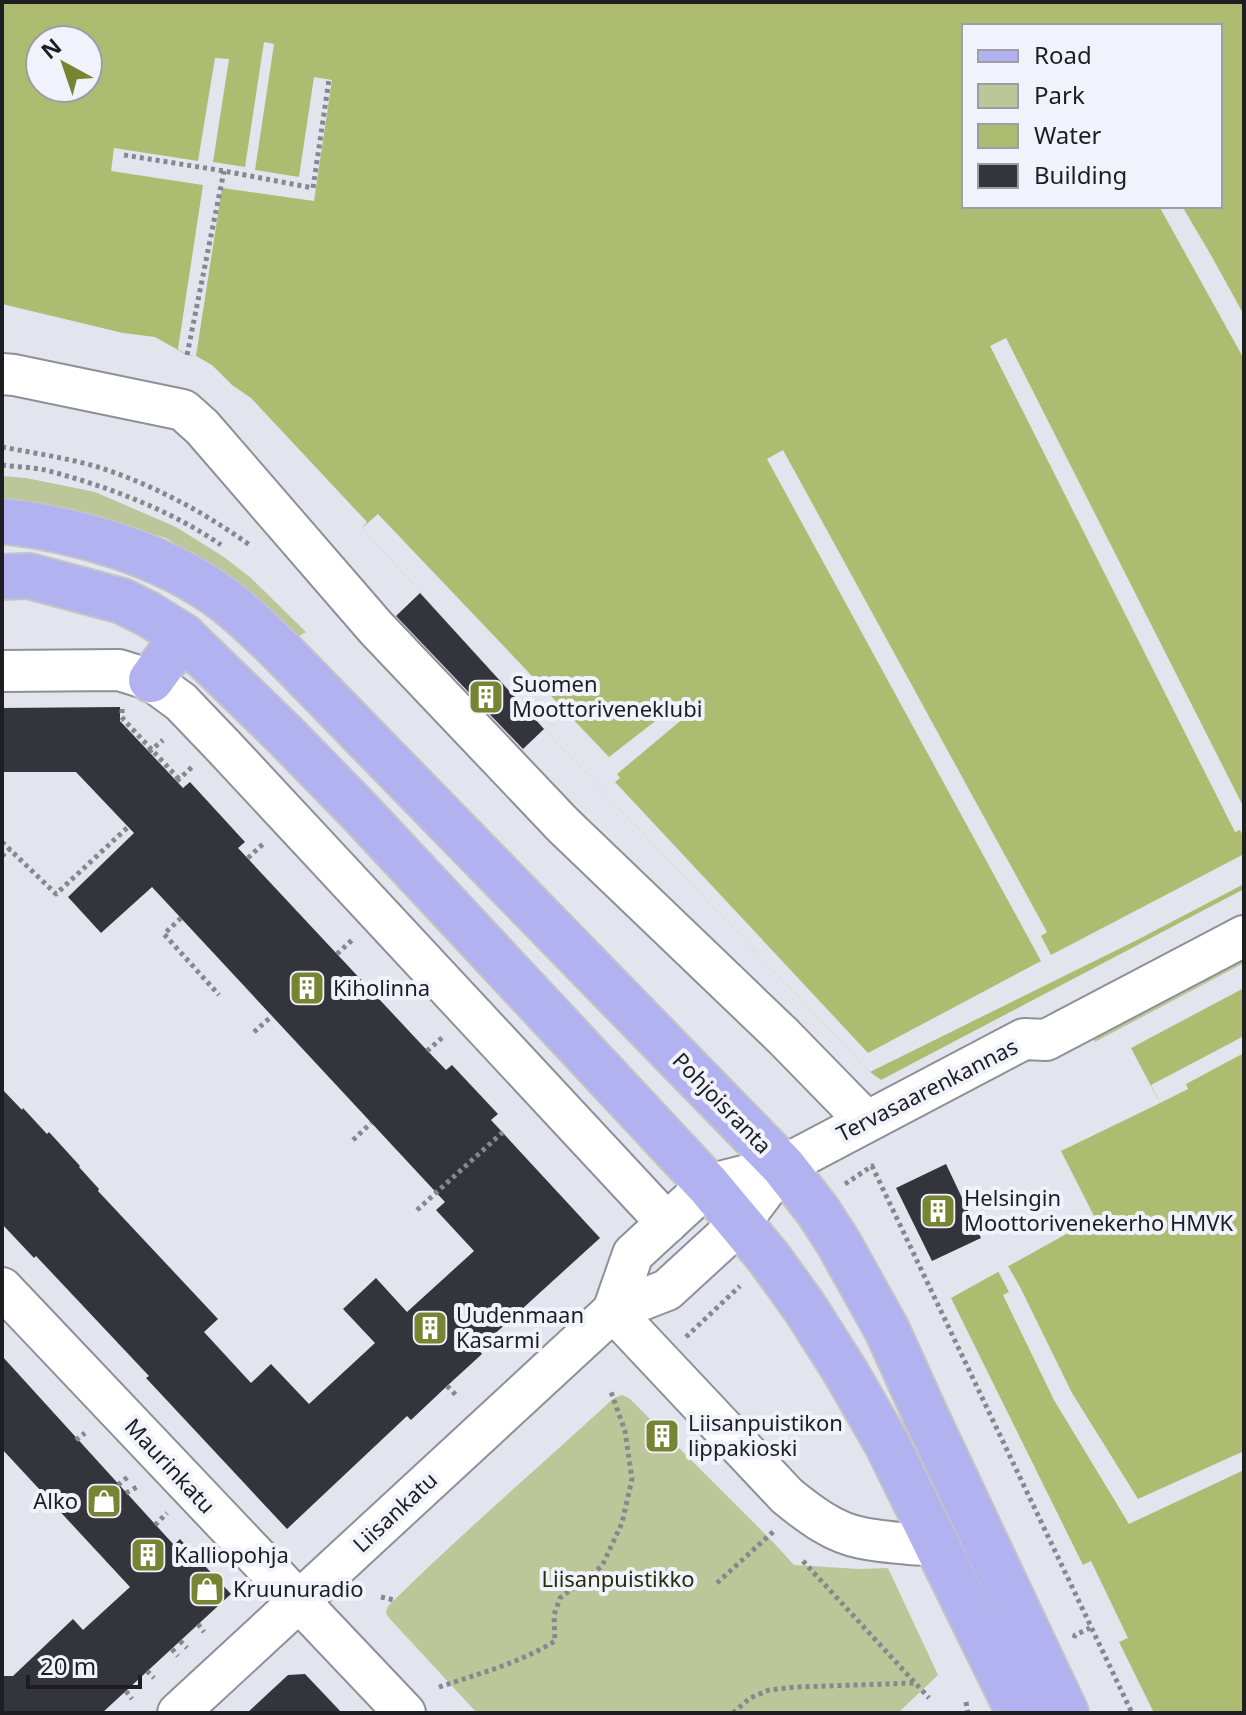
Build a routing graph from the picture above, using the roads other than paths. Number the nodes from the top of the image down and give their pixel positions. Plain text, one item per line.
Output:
1 (2, 374) edge
2 (2, 521) edge
3 (2, 577) edge
4 (183, 636) junction
5 (2, 671) edge
6 (151, 680) junction
7 (1244, 936) edge
8 (866, 1121) junction
9 (783, 1166) junction
10 (708, 1185) junction
11 (667, 1223) junction
12 (740, 1223) junction
13 (2, 1288) edge
14 (613, 1311) junction
15 (937, 1546) junction
16 (299, 1601) junction
17 (178, 1713) edge
18 (405, 1713) edge
19 (1019, 1713) edge
20 (1066, 1713) edge

1 - 8 street
2 - 9 main road, Pohjoisranta
3 - 4 main road
4 - 6 main road
4 - 10 main road
5 - 6 street
6 - 11 street
7 - 8 street, Tervasaarenkannas
8 - 9 street, Tervasaarenkannas
9 - 10 street, Liisankatu
9 - 12 street, Liisankatu
9 - 20 main road, Pohjoisranta
10 - 11 street, Liisankatu
10 - 12 main road
11 - 14 street, Liisankatu
12 - 14 street, Liisankatu
12 - 15 main road
13 - 16 street, Maurinkatu
14 - 15 street
14 - 16 street, Liisankatu
15 - 19 main road
16 - 17 street, Liisankatu
16 - 18 street, Maurinkatu

